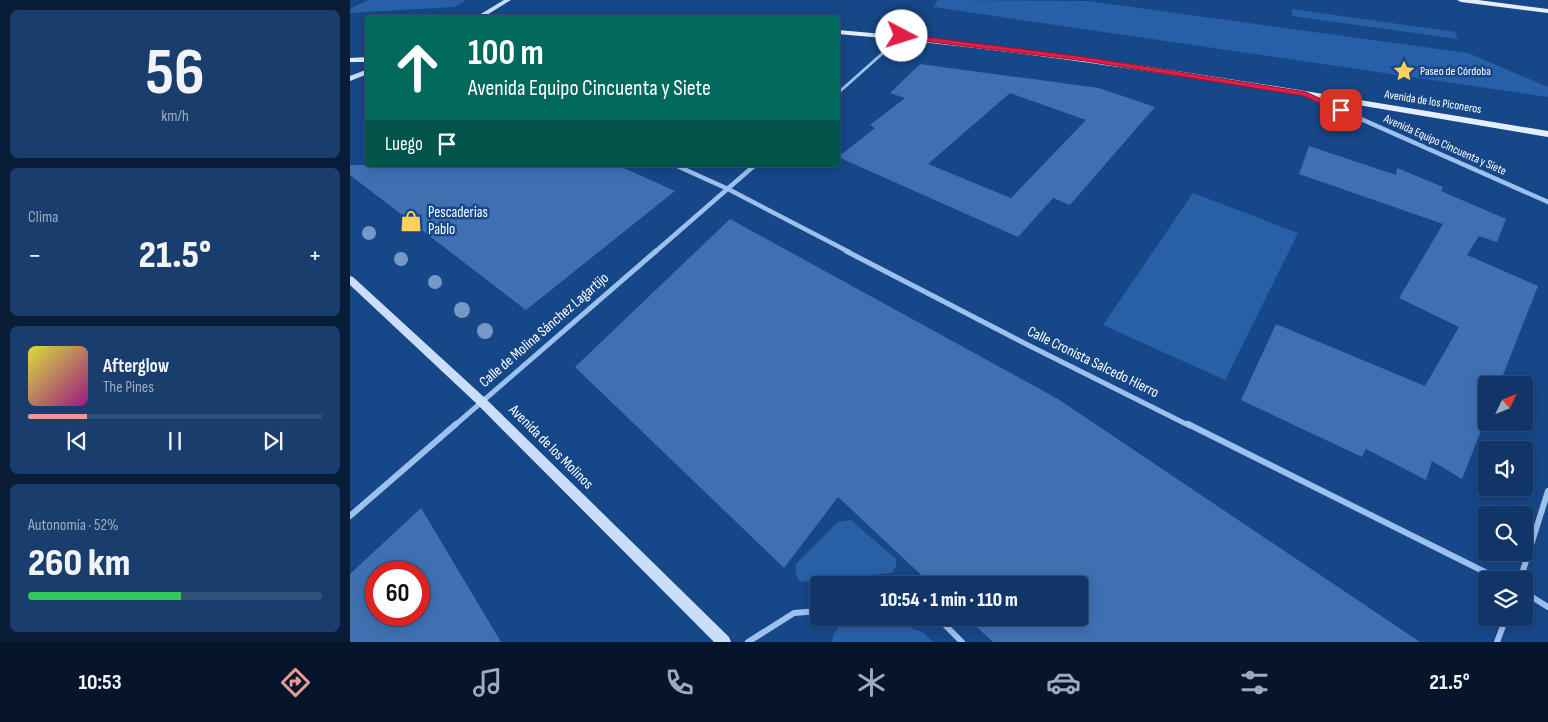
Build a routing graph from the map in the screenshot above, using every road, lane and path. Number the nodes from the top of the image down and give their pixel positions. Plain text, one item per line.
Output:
1 (508, 0) edge
2 (1460, 0) edge
3 (1548, 11) edge
4 (482, 15) edge
5 (840, 32) edge
6 (902, 36) junction
7 (365, 59) edge
8 (350, 60) edge
9 (365, 72) edge
10 (350, 78) edge
11 (840, 91) edge
12 (1306, 94) junction
13 (1548, 134) edge
14 (679, 167) edge
15 (753, 167) edge
16 (728, 189) junction
17 (1548, 202) edge
18 (350, 279) edge
19 (481, 401) junction
20 (1548, 491) edge
21 (350, 516) edge
22 (1483, 571) edge
23 (1523, 571) edge
24 (1533, 597) edge
25 (1548, 606) edge
26 (810, 612) edge
27 (946, 626) edge
28 (1503, 626) edge
29 (724, 642) edge
30 (748, 642) edge
31 (962, 642) edge
32 (1497, 642) edge

1 - 4 main road
2 - 3 main road
5 - 6 main road, Avenida de los Piconeros
6 - 11 street
6 - 12 main road, Avenida de los Piconeros
7 - 8 main road
9 - 10 main road
12 - 13 main road, Avenida de los Piconeros
12 - 17 street, Avenida Equipo Cincuenta y Siete
14 - 16 street, Calle Cronista Salcedo Hierro
15 - 16 street, Calle de Molina Sánchez Lagartijo
16 - 19 street, Calle de Molina Sánchez Lagartijo
16 - 22 street, Calle Cronista Salcedo Hierro
18 - 19 main road, Avenida de los Molinos
19 - 21 street, Calle de Molina Sánchez Lagartijo
19 - 29 main road, Avenida de los Molinos
20 - 23 street
24 - 25 street
26 - 30 street
27 - 31 street
28 - 32 street

